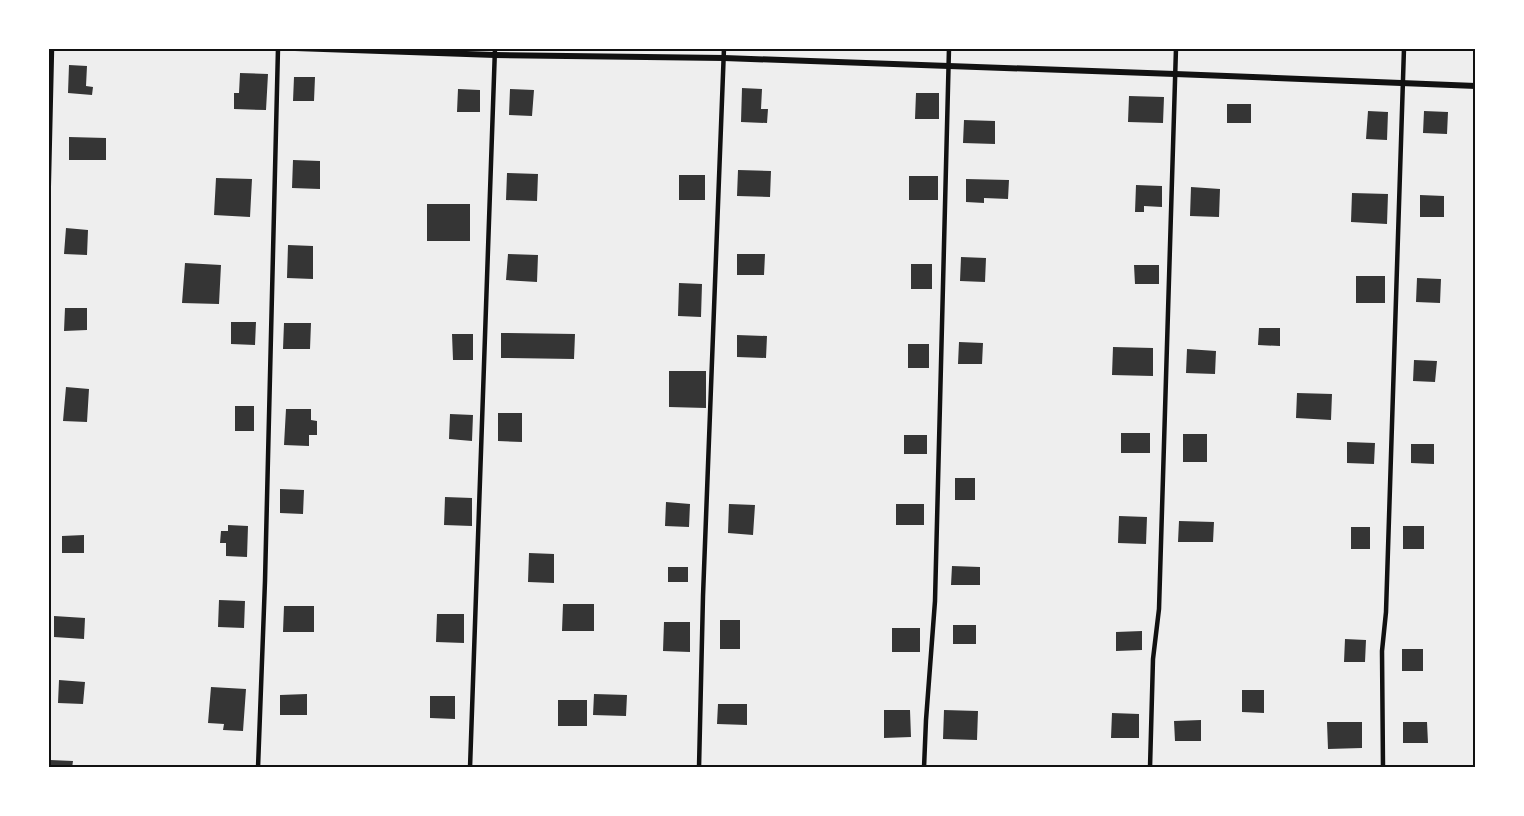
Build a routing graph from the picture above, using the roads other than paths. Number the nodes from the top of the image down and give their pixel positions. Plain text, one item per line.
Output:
1 (52, 48) edge
2 (278, 48) edge
3 (296, 48) edge
4 (724, 48) edge
5 (949, 48) edge
6 (1176, 48) edge
7 (1404, 48) edge
8 (495, 52) edge
9 (724, 58) junction
10 (948, 65) junction
11 (1175, 74) junction
12 (1403, 83) junction
13 (1476, 86) edge
14 (48, 219) edge
15 (258, 768) edge
16 (470, 768) edge
17 (699, 768) edge
18 (924, 768) edge
19 (1150, 768) edge
20 (1383, 768) edge

1 - 14 lane
2 - 15 lane
3 - 8 street
4 - 9 lane
5 - 10 lane
6 - 11 lane
7 - 12 lane
8 - 9 street
8 - 16 lane
9 - 10 street
9 - 17 lane
10 - 11 street
10 - 18 lane
11 - 12 street
11 - 19 lane
12 - 13 street
12 - 20 lane

